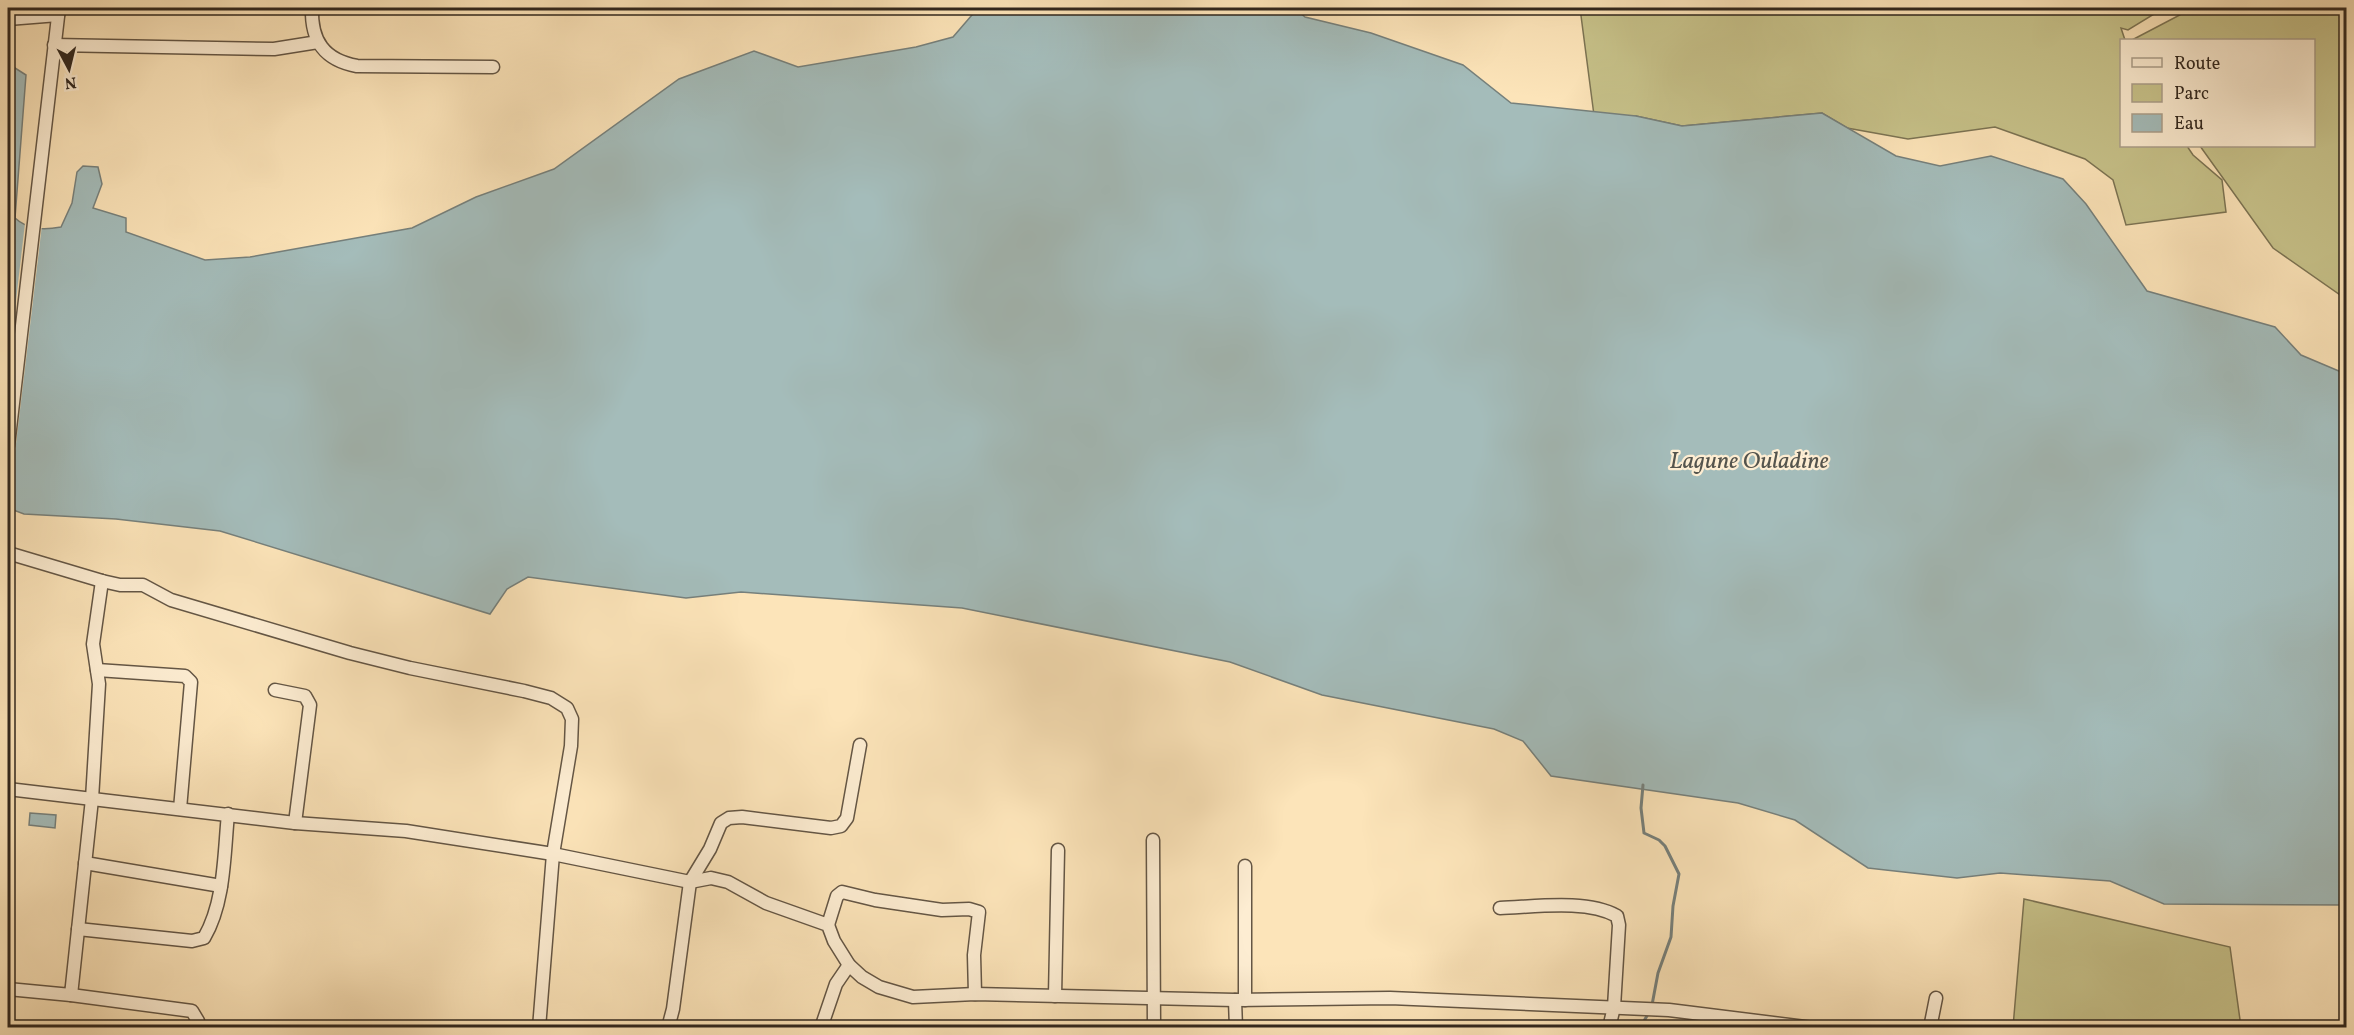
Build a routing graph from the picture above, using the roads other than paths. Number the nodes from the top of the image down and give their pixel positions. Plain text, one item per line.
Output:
1 (312, 8) edge
2 (59, 11) edge
3 (8, 19) edge
4 (318, 42) junction
5 (54, 45) junction
6 (493, 67) dead end
7 (8, 446) edge
8 (8, 553) edge
9 (102, 581) junction
10 (97, 670) junction
11 (275, 690) dead end
12 (860, 746) dead end
13 (8, 789) edge
14 (92, 799) junction
15 (180, 809) junction
16 (228, 814) junction
17 (295, 822) junction
18 (1153, 840) dead end
19 (1058, 850) dead end
20 (553, 854) junction
21 (85, 863) junction
22 (1245, 866) dead end
23 (690, 882) junction
24 (221, 886) junction
25 (1500, 908) dead end
26 (828, 925) junction
27 (78, 929) junction
28 (849, 965) junction
29 (8, 989) edge
30 (975, 994) junction
31 (71, 995) junction
32 (1055, 996) junction
33 (1936, 998) dead end
34 (1154, 1000) junction
35 (1240, 1000) junction
36 (1614, 1007) junction
37 (198, 1028) edge
38 (539, 1028) edge
39 (668, 1028) edge
40 (820, 1028) edge
41 (1154, 1028) edge
42 (1236, 1028) edge
43 (1609, 1028) edge
44 (1813, 1028) edge
45 (1930, 1028) edge

1 - 4 street
2 - 3 street
2 - 5 street
4 - 5 street
4 - 6 street
5 - 7 street
8 - 9 street
9 - 10 street
9 - 20 street
10 - 14 street
10 - 15 street
11 - 17 street
12 - 23 street
13 - 14 street
14 - 15 street
14 - 21 street
15 - 16 street
16 - 17 street
16 - 24 street
17 - 20 street
18 - 34 street
19 - 32 street
20 - 23 street
20 - 38 street
21 - 24 street
21 - 27 street
22 - 35 street
23 - 26 street
23 - 39 street
24 - 27 street
25 - 36 street
26 - 28 street
26 - 30 street
27 - 31 street
28 - 30 street
28 - 40 street
29 - 31 street
30 - 32 street
31 - 37 street
32 - 34 street
33 - 45 street
34 - 35 street
34 - 41 street
35 - 36 street
35 - 42 street
36 - 43 street
36 - 44 street

